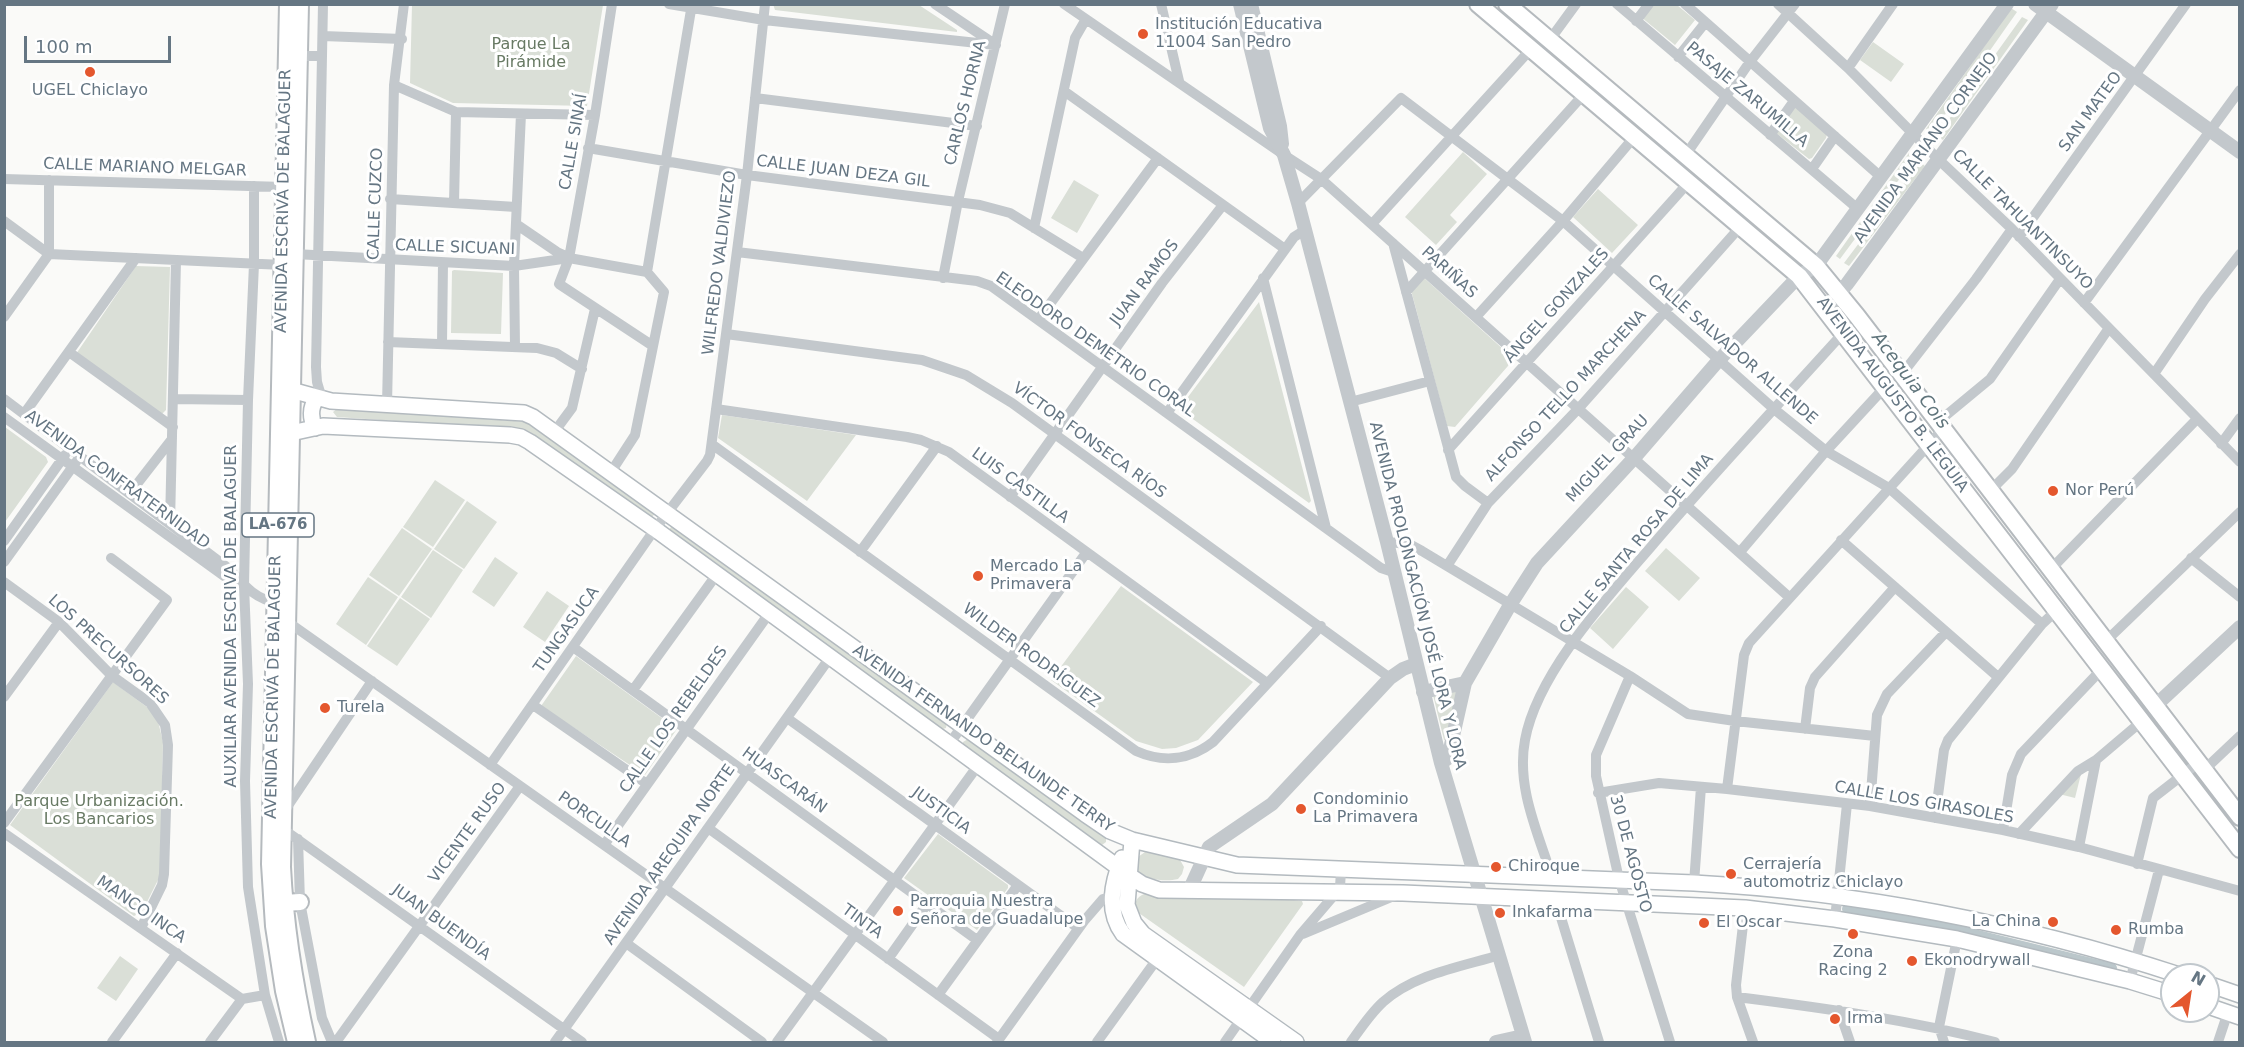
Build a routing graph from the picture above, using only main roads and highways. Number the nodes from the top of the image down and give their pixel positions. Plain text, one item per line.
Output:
1 (288, 4) edge
2 (300, 4) edge
3 (1478, 4) edge
4 (1506, 4) edge
5 (289, 260) junction
6 (285, 390) junction
7 (319, 399) junction
8 (315, 428) junction
9 (285, 433) junction
10 (2240, 817) edge
11 (1132, 840) junction
12 (2240, 849) edge
13 (1125, 871) junction
14 (2160, 969) edge
15 (2220, 988) edge
16 (2160, 990) edge
17 (2240, 995) edge
18 (1245, 1014) junction
19 (296, 1042) edge
20 (308, 1042) edge
21 (1273, 1042) edge
22 (1296, 1042) edge

1 - 5 main road, AVENIDA ESCRIVÁ DE BALAGUER / LA-676
2 - 5 main road, AVENIDA ESCRIVÁ DE BALAGUER / LA-676
3 - 12 main road, AVENIDA AUGUSTO B. LEGUIA
4 - 10 main road, AVENIDA AUGUSTO B. LEGUIA
5 - 6 main road, AVENIDA ESCRIVÁ DE BALAGUER / LA-676
6 - 7 main road, AVENIDA FERNANDO BELAUNDE TERRY
6 - 9 main road, AVENIDA ESCRIVÁ DE BALAGUER / LA-676
7 - 8 main road
7 - 11 main road, AVENIDA FERNANDO BELAUNDE TERRY
8 - 9 main road, AVENIDA FERNANDO BELAUNDE TERRY
8 - 13 main road, AVENIDA FERNANDO BELAUNDE TERRY
9 - 19 main road, AVENIDA ESCRIVÁ DE BALAGUER / LA-676
9 - 20 main road, AVENIDA ESCRIVÁ DE BALAGUER / LA-676
11 - 13 main road
11 - 14 main road, AVENIDA FERNANDO BELAUNDE TERRY
13 - 16 main road, AVENIDA FERNANDO BELAUNDE TERRY
13 - 18 main road
15 - 17 main road
18 - 21 main road
18 - 22 main road

